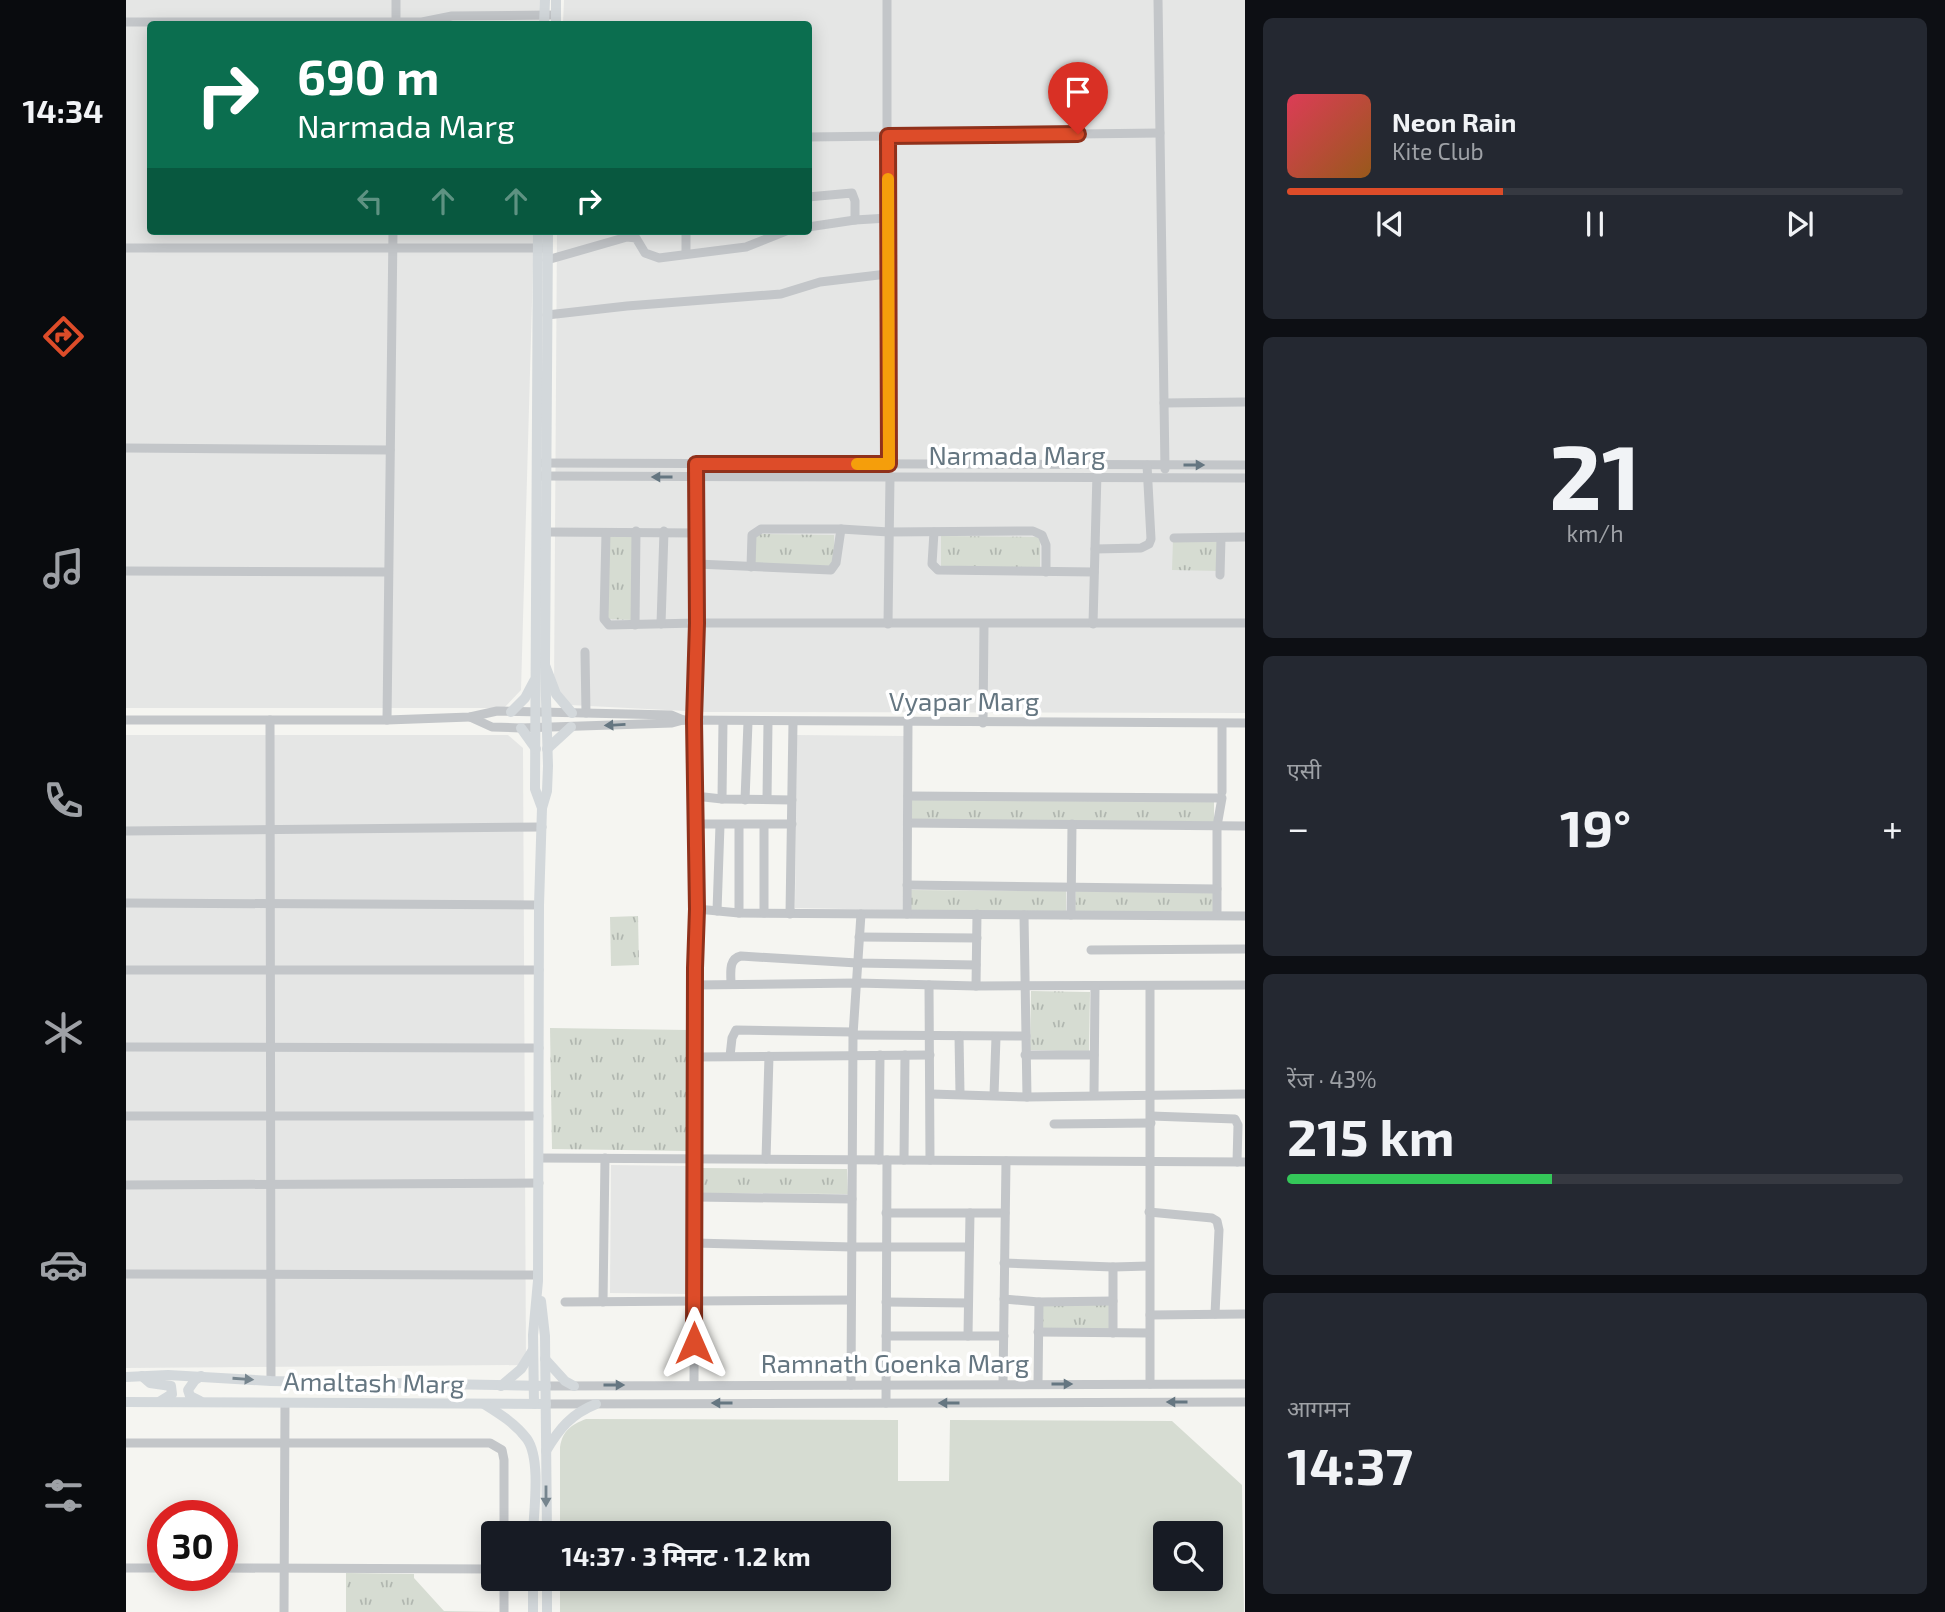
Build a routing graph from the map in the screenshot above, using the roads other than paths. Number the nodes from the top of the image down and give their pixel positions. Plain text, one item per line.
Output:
1 (396, 0) edge
2 (545, 0) edge
3 (556, 0) edge
4 (887, 0) edge
5 (1158, 0) edge
6 (550, 20) edge
7 (396, 21) edge
8 (433, 21) edge
9 (126, 22) edge
10 (147, 22) edge
11 (1160, 133) junction
12 (888, 136) junction
13 (812, 137) edge
14 (812, 197) edge
15 (888, 218) junction
16 (855, 220) junction
17 (812, 226) edge
18 (393, 235) edge
19 (539, 235) edge
20 (547, 235) edge
21 (686, 235) edge
22 (776, 235) edge
23 (126, 248) edge
24 (393, 248) junction
25 (544, 252) junction
26 (686, 254) junction
27 (887, 274) junction
28 (547, 315) junction
29 (1245, 402) edge
30 (1164, 403) junction
31 (126, 448) edge
32 (390, 450) junction
33 (542, 463) junction
34 (696, 464) junction
35 (889, 464) junction
36 (1097, 464) junction
37 (1147, 465) junction
38 (1165, 465) junction
39 (1245, 465) edge
40 (542, 476) junction
41 (696, 477) junction
42 (890, 477) junction
43 (1097, 477) junction
44 (1148, 478) junction
45 (1166, 478) junction
46 (1245, 478) edge
47 (841, 529) junction
48 (636, 531) junction
49 (664, 531) junction
50 (546, 532) junction
51 (889, 532) junction
52 (934, 532) junction
53 (606, 533) junction
54 (697, 533) junction
55 (1245, 537) edge
56 (1174, 538) dead end
57 (1220, 538) junction
58 (1095, 549) junction
59 (697, 565) junction
60 (751, 567) junction
61 (126, 571) edge
62 (388, 572) junction
63 (1046, 572) junction
64 (1094, 572) junction
65 (1220, 575) dead end
66 (697, 623) junction
67 (662, 624) junction
68 (888, 624) junction
69 (1093, 624) junction
70 (1245, 624) edge
71 (635, 625) junction
72 (984, 625) junction
73 (585, 652) dead end
74 (545, 665) junction
75 (536, 676) junction
76 (511, 712) junction
77 (541, 713) junction
78 (572, 713) junction
79 (586, 713) junction
80 (470, 717) junction
81 (126, 720) edge
82 (270, 720) junction
83 (387, 720) junction
84 (683, 720) junction
85 (694, 720) junction
86 (723, 722) junction
87 (748, 722) junction
88 (768, 722) junction
89 (793, 722) junction
90 (908, 723) junction
91 (983, 723) junction
92 (1245, 723) edge
93 (1222, 724) junction
94 (571, 727) junction
95 (521, 728) junction
96 (541, 728) junction
97 (541, 749) junction
98 (1222, 792) dead end
99 (695, 796) junction
100 (908, 796) junction
101 (722, 799) junction
102 (767, 799) junction
103 (745, 800) junction
104 (792, 800) junction
105 (908, 823) junction
106 (696, 824) junction
107 (792, 824) junction
108 (1072, 824) junction
109 (720, 825) junction
110 (739, 825) junction
111 (764, 825) junction
112 (1217, 826) junction
113 (1245, 826) edge
114 (542, 827) junction
115 (270, 830) junction
116 (126, 831) edge
117 (907, 885) junction
118 (1071, 887) junction
119 (1217, 889) junction
120 (126, 903) edge
121 (270, 904) junction
122 (539, 905) junction
123 (697, 909) junction
124 (717, 911) junction
125 (739, 913) junction
126 (764, 914) junction
127 (790, 914) junction
128 (861, 914) junction
129 (907, 914) junction
130 (977, 914) junction
131 (1024, 915) junction
132 (1071, 915) junction
133 (1217, 915) junction
134 (1245, 916) edge
135 (859, 937) junction
136 (976, 937) junction
137 (1245, 949) edge
138 (1091, 950) dead end
139 (857, 963) junction
140 (976, 965) junction
141 (126, 970) edge
142 (270, 970) junction
143 (539, 970) junction
144 (856, 983) junction
145 (732, 984) junction
146 (695, 985) junction
147 (929, 985) junction
148 (1245, 985) edge
149 (976, 986) junction
150 (1025, 986) junction
151 (1095, 986) junction
152 (1150, 986) junction
153 (853, 1034) junction
154 (959, 1036) junction
155 (1026, 1036) junction
156 (930, 1037) junction
157 (996, 1037) junction
158 (126, 1047) edge
159 (270, 1047) junction
160 (539, 1048) junction
161 (853, 1055) junction
162 (880, 1055) junction
163 (905, 1055) junction
164 (930, 1055) junction
165 (1025, 1055) junction
166 (1094, 1055) junction
167 (695, 1056) junction
168 (730, 1056) junction
169 (769, 1056) junction
170 (931, 1094) junction
171 (960, 1094) junction
172 (1245, 1094) edge
173 (995, 1095) junction
174 (1150, 1095) junction
175 (1094, 1096) junction
176 (1027, 1097) junction
177 (126, 1116) edge
178 (270, 1116) junction
179 (539, 1116) junction
180 (1151, 1120) junction
181 (1054, 1124) dead end
182 (539, 1158) junction
183 (605, 1158) junction
184 (695, 1159) junction
185 (766, 1159) junction
186 (853, 1160) junction
187 (883, 1160) junction
188 (904, 1160) junction
189 (930, 1160) junction
190 (1006, 1161) junction
191 (1151, 1162) junction
192 (1241, 1162) edge
193 (539, 1183) junction
194 (270, 1184) junction
195 (126, 1185) edge
196 (695, 1197) junction
197 (852, 1199) junction
198 (1149, 1212) junction
199 (886, 1213) junction
200 (970, 1213) junction
201 (1005, 1213) junction
202 (694, 1243) junction
203 (852, 1247) junction
204 (886, 1247) junction
205 (969, 1247) junction
206 (1004, 1263) junction
207 (1149, 1266) junction
208 (1113, 1267) junction
209 (126, 1274) edge
210 (271, 1274) junction
211 (538, 1278) junction
212 (1004, 1298) junction
213 (851, 1300) junction
214 (694, 1301) junction
215 (1113, 1301) junction
216 (565, 1302) dead end
217 (603, 1302) junction
218 (886, 1302) junction
219 (1039, 1302) junction
220 (968, 1303) junction
221 (1215, 1314) junction
222 (1245, 1314) edge
223 (1150, 1315) junction
224 (1038, 1332) junction
225 (1114, 1333) junction
226 (1150, 1333) junction
227 (886, 1336) junction
228 (968, 1336) junction
229 (1003, 1336) junction
230 (534, 1349) junction
231 (545, 1359) junction
232 (142, 1376) junction
233 (201, 1376) junction
234 (126, 1377) edge
235 (271, 1381) junction
236 (1003, 1384) junction
237 (1038, 1384) junction
238 (1150, 1384) junction
239 (1245, 1384) edge
240 (694, 1385) junction
241 (851, 1385) junction
242 (886, 1385) junction
243 (501, 1386) junction
244 (540, 1386) junction
245 (575, 1386) junction
246 (126, 1402) edge
247 (159, 1402) junction
248 (203, 1402) junction
249 (1232, 1402) junction
250 (1245, 1402) edge
251 (285, 1403) junction
252 (484, 1403) junction
253 (886, 1403) junction
254 (540, 1404) junction
255 (596, 1404) junction
256 (1245, 1410) edge
257 (126, 1443) edge
258 (285, 1443) junction
259 (546, 1452) junction
260 (504, 1521) edge
261 (533, 1521) edge
262 (547, 1521) edge
263 (126, 1568) edge
264 (147, 1568) edge
265 (238, 1569) edge
266 (284, 1569) junction
267 (481, 1569) edge
268 (504, 1591) edge
269 (533, 1591) edge
270 (547, 1591) edge
271 (284, 1612) edge
272 (504, 1612) edge
273 (533, 1612) edge
274 (547, 1612) edge

1 - 7 street
2 - 6 main road
3 - 6 main road
4 - 12 street
5 - 11 street
6 - 8 street
9 - 10 street
11 - 12 street
11 - 30 street
12 - 13 street
12 - 15 street
14 - 16 street
15 - 16 street
15 - 27 street
16 - 17 street
18 - 24 street
19 - 25 main road
20 - 25 main road
21 - 26 street
22 - 26 street
23 - 24 street
24 - 25 street
24 - 32 street
25 - 26 street
25 - 28 main road
25 - 33 main road
27 - 28 street
27 - 35 street
28 - 33 main road
29 - 30 street
30 - 38 street
31 - 32 street
32 - 62 street
33 - 34 street, Narmada Marg
33 - 40 main road
34 - 35 street, Narmada Marg
34 - 41 street
35 - 36 street, Narmada Marg
36 - 37 street, Narmada Marg
36 - 43 street
37 - 38 street, Narmada Marg
37 - 44 street
38 -> 39 street, Narmada Marg
38 - 45 street
41 -> 40 street, Narmada Marg
40 - 50 main road
40 - 75 main road
41 - 42 street, Narmada Marg
41 - 54 street
42 - 43 street, Narmada Marg
42 - 51 street
43 - 44 street, Narmada Marg
43 - 58 street
44 - 45 street, Narmada Marg
44 - 58 street
45 - 46 street, Narmada Marg
47 - 51 street
47 - 60 street
47 - 60 street
48 - 49 street
48 - 53 street
48 - 71 street
49 - 54 street
49 - 67 street
50 - 53 street
50 - 74 main road
51 - 52 street
51 - 68 street
52 - 63 street
52 - 63 street
53 - 71 street
54 - 59 street
55 - 57 street
56 - 57 street
57 - 65 street
58 - 64 street
59 - 60 street
59 - 66 street
61 - 62 street
62 - 83 street
63 - 64 street
64 - 69 street
66 - 67 street
66 - 68 street
66 - 85 street
67 - 71 street
68 - 72 street
69 - 70 street
69 - 72 street
72 - 91 street
73 - 79 street
74 - 77 main road
74 - 78 main road
75 - 76 main road
75 - 77 main road
76 - 77 street, Vyapar Marg
76 - 80 street, Vyapar Marg
77 - 78 street, Vyapar Marg
77 - 96 main road
78 - 79 street, Vyapar Marg
79 - 84 street, Vyapar Marg
80 - 83 street
80 - 95 street, Vyapar Marg
81 - 82 street
82 - 83 street
82 - 115 street
84 - 85 street, Vyapar Marg
84 -> 94 street, Vyapar Marg
85 - 86 street, Vyapar Marg
85 - 99 street
86 - 87 street, Vyapar Marg
86 - 101 street
87 - 88 street, Vyapar Marg
87 - 103 street
88 - 89 street, Vyapar Marg
88 - 102 street
89 - 90 street, Vyapar Marg
89 - 104 street
90 - 91 street, Vyapar Marg
90 - 100 street
91 - 93 street, Vyapar Marg
92 - 93 street, Vyapar Marg
93 - 98 street
94 - 96 street, Vyapar Marg
94 - 97 main road
95 - 96 street, Vyapar Marg
95 - 97 main road
96 - 97 main road
97 - 114 main road
99 - 101 street
99 - 106 street
100 - 105 street
100 - 112 street
101 - 103 street
102 - 103 street
102 - 104 street
104 - 107 street
105 - 108 street
105 - 117 street
106 - 109 street
106 - 123 street
107 - 111 street
107 - 127 street
108 - 112 street
108 - 118 street
109 - 110 street
109 - 124 street
110 - 111 street
110 - 125 street
111 - 126 street
112 - 113 street
112 - 119 street
114 - 115 street
114 - 122 main road
115 - 116 street
115 - 121 street
117 - 118 street
117 - 129 street
118 - 119 street
118 - 132 street
119 - 133 street
120 - 121 street
121 - 122 street
121 - 142 street
122 - 143 main road
123 - 124 street
123 - 146 street
124 - 125 street
125 - 126 street
126 - 127 street
127 - 128 street
128 - 129 street
128 - 135 street
129 - 130 street
130 - 131 street
130 - 136 street
131 - 132 street
131 - 150 street
132 - 133 street
133 - 134 street
135 - 136 street
135 - 139 street
136 - 140 street
137 - 138 street
139 - 140 street
139 - 144 street
139 - 145 street
140 - 149 street
141 - 142 street
142 - 143 street
142 - 159 street
143 - 160 main road
144 - 145 street
144 - 147 street
144 - 153 street
145 - 146 street
146 - 167 street
147 - 149 street
147 - 156 street
148 - 152 street
149 - 150 street
150 - 151 street
150 - 155 street
151 - 152 street
151 - 166 street
152 - 174 street
153 - 156 street
153 - 161 street
153 - 168 street
154 - 156 street
154 - 157 street
154 - 171 street
155 - 157 street
155 - 165 street
156 - 164 street
157 - 173 street
158 - 159 street
159 - 160 street
159 - 178 street
160 - 179 main road
161 - 162 street
161 - 169 street
161 - 186 street
162 - 163 street
162 - 187 street
163 - 164 street
163 - 188 street
164 - 170 street
165 - 166 street
165 - 176 street
166 - 175 street
167 - 168 street
167 - 184 street
168 - 169 street
169 - 185 street
170 - 171 street
170 - 189 street
171 - 173 street
172 - 174 street
173 - 176 street
174 - 175 street
174 - 180 street
175 - 176 street
177 - 178 street
178 - 179 street
178 - 194 street
179 - 182 main road
180 - 181 street
180 - 191 street
180 - 192 street
182 - 183 street
182 - 193 main road
183 - 184 street
183 - 217 street
184 - 185 street
184 - 196 street
185 - 186 street
186 - 187 street
186 - 197 street
187 - 188 street
187 - 199 street
188 - 189 street
189 - 190 street
190 - 191 street
190 - 201 street
191 - 192 street
191 - 198 street
193 - 194 street
193 - 211 main road
194 - 195 street
194 - 210 street
196 - 197 street
196 - 202 street
197 - 203 street
198 - 207 street
198 - 221 street
199 - 200 street
199 - 204 street
200 - 201 street
200 - 205 street
201 - 206 street
202 - 203 street
202 - 214 street
203 - 204 street
203 - 213 street
204 - 205 street
204 - 218 street
205 - 220 street
206 - 208 street
206 - 212 street
207 - 208 street
207 - 223 street
208 - 215 street
209 - 210 street
210 - 211 street
210 - 235 street
211 - 230 main road
211 - 231 main road
212 - 219 street
212 - 229 street
213 - 214 street
213 - 241 street
214 - 217 street
214 - 240 street
215 - 219 street
215 - 225 street
216 - 217 street
218 - 220 street
218 - 227 street
219 - 224 street
220 - 228 street
221 - 222 street
221 - 223 street
223 - 226 street
224 - 225 street
224 - 237 street
225 - 226 street
226 - 238 street
227 - 228 street
227 - 242 street
228 - 229 street
229 - 236 street
230 - 243 main road
230 - 244 main road
231 - 244 main road
231 - 245 main road
232 - 233 main road, Amaltash Marg
232 - 234 main road, Amaltash Marg
232 - 247 main road, Amaltash Marg
233 -> 235 main road, Amaltash Marg
233 - 248 main road
235 - 243 main road, Amaltash Marg
236 - 237 street, Ramnath Goenka Marg
236 - 242 street, Ramnath Goenka Marg
237 -> 238 street, Ramnath Goenka Marg
238 - 239 street, Ramnath Goenka Marg
240 - 241 street, Ramnath Goenka Marg
245 -> 240 street, Ramnath Goenka Marg
241 - 242 street, Ramnath Goenka Marg
242 - 253 street
243 - 244 main road, Amaltash Marg
244 - 245 street, Ramnath Goenka Marg
244 - 254 main road
246 - 247 main road, Amaltash Marg
247 - 248 main road, Amaltash Marg
248 - 251 main road, Amaltash Marg
249 - 250 street, Ramnath Goenka Marg
249 -> 253 street, Ramnath Goenka Marg
249 - 256 street
251 - 252 main road, Amaltash Marg
251 - 258 street
252 - 254 main road, Amaltash Marg
252 - 261 main road
253 -> 255 street, Ramnath Goenka Marg
254 - 255 street, Ramnath Goenka Marg
254 - 259 main road
255 - 259 main road
257 - 258 street
258 - 260 street
258 - 266 street
259 -> 262 main road
263 - 264 street
265 - 266 street
266 - 267 street
266 - 271 street
268 - 272 street
269 - 273 main road
270 - 274 main road

